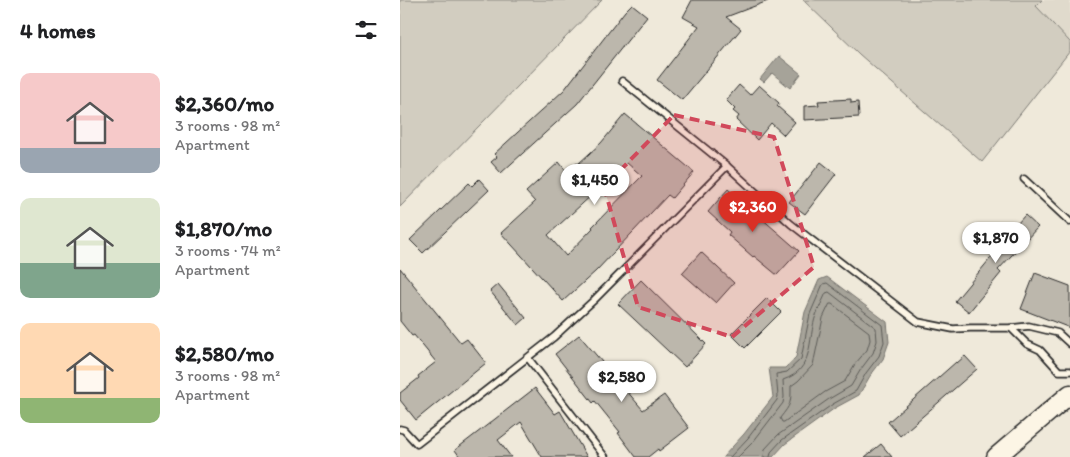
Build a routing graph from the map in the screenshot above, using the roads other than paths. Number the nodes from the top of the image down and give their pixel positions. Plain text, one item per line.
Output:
1 (622, 81) dead end
2 (727, 166) junction
3 (1024, 179) dead end
4 (1070, 222) edge
5 (1010, 328) junction
6 (1070, 344) edge
7 (528, 358) junction
8 (1070, 371) edge
9 (1070, 394) edge
10 (400, 429) edge
11 (605, 457) edge
12 (996, 457) edge

1 - 2 lane
2 - 5 lane
2 - 7 lane
3 - 4 lane
5 - 6 lane
5 - 8 lane
7 - 10 lane
7 - 11 lane
9 - 12 main road

